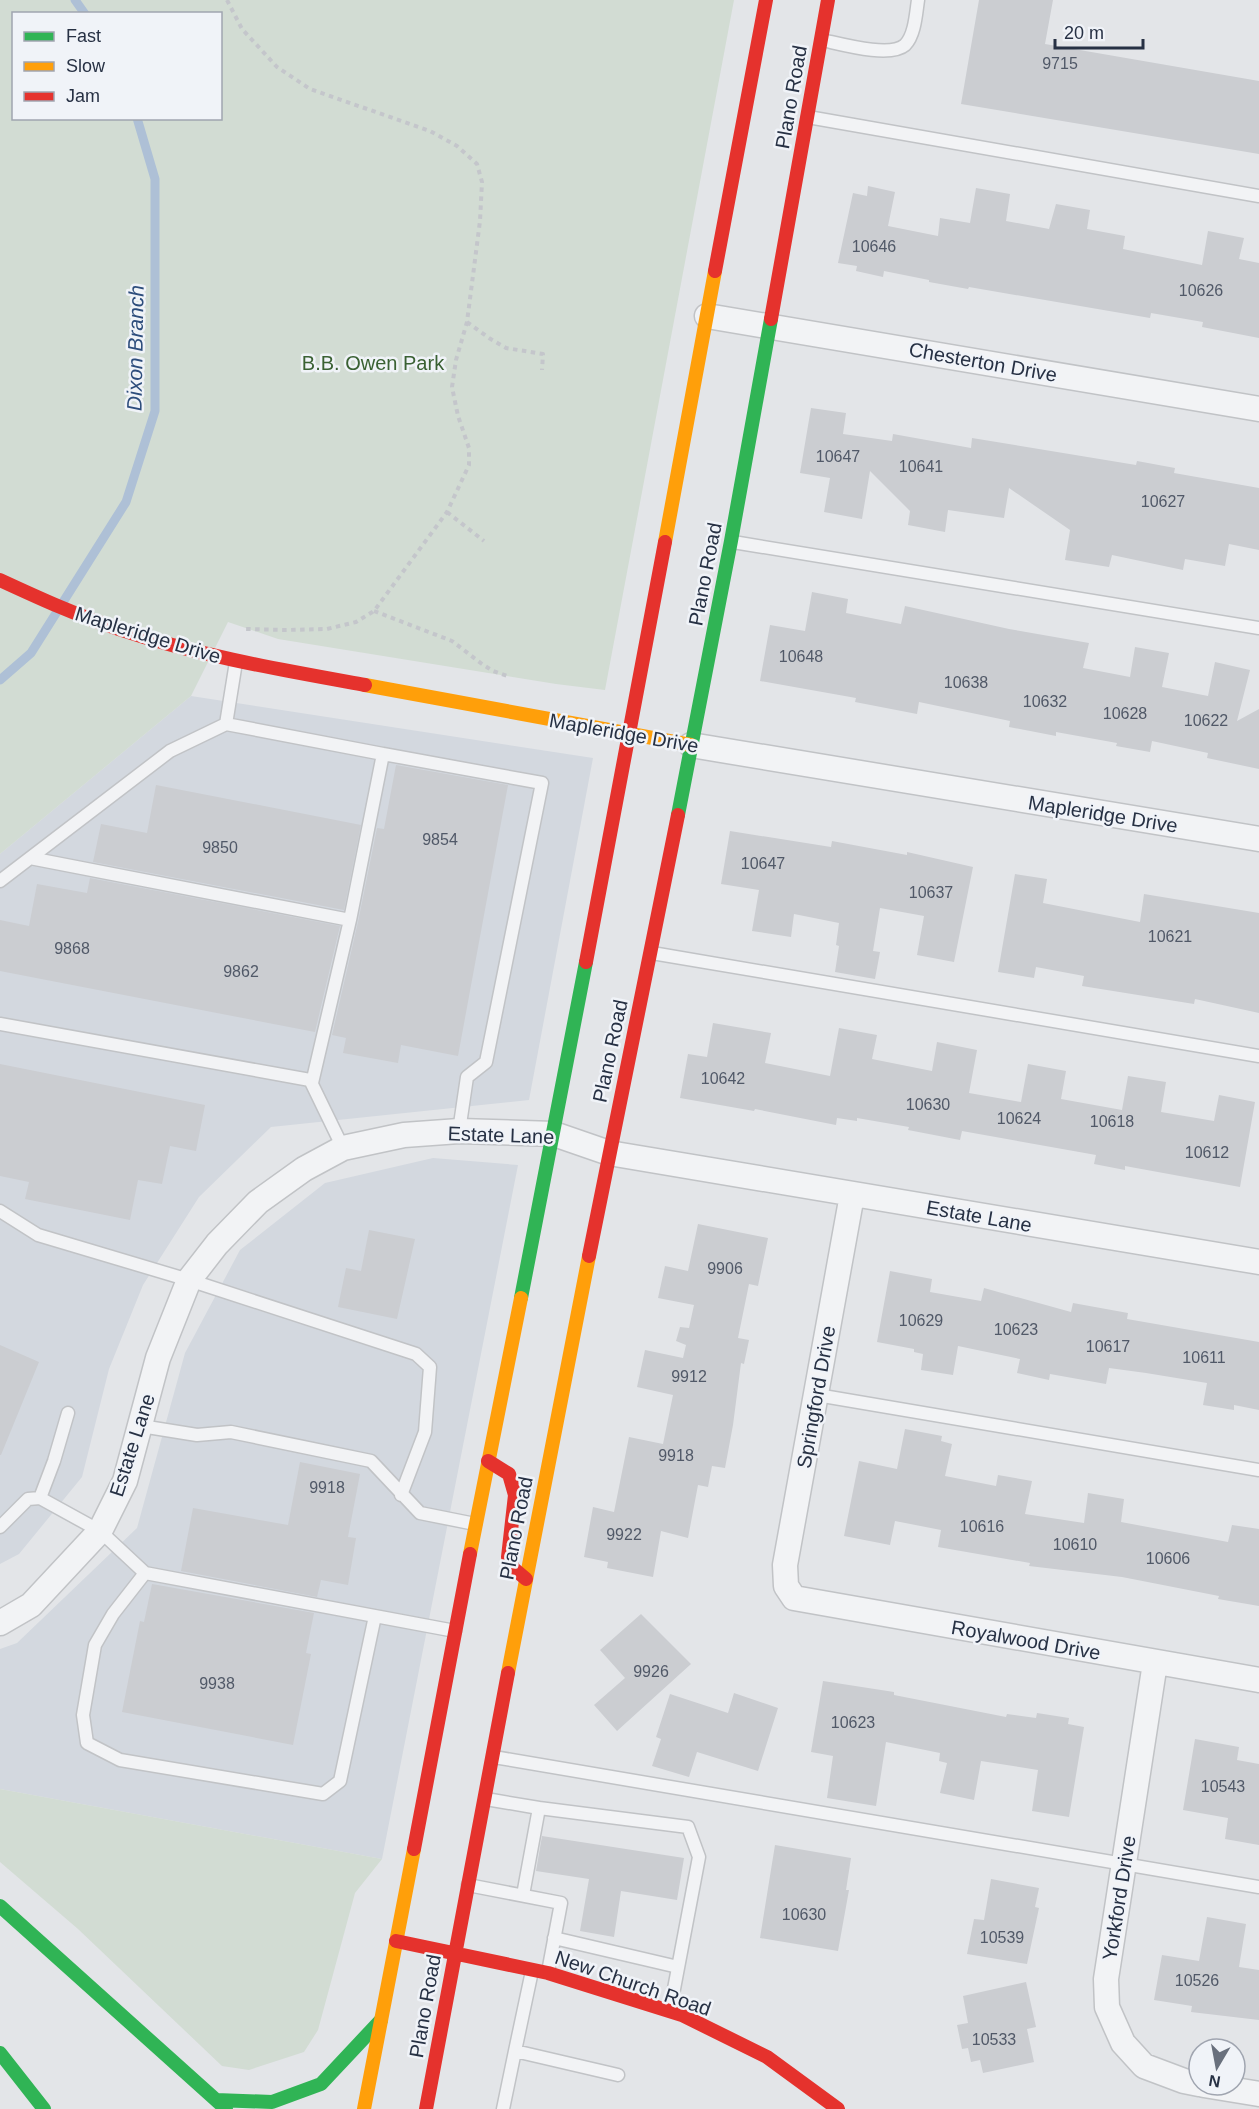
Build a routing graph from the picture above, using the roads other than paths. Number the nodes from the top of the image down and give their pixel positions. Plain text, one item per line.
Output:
1 (766, 0) edge
2 (828, 0) edge
3 (918, 0) edge
4 (821, 40) junction
5 (808, 117) junction
6 (1259, 196) edge
7 (707, 316) junction
8 (770, 326) junction
9 (1259, 409) edge
10 (731, 541) junction
11 (0, 580) edge
12 (1259, 628) edge
13 (236, 661) junction
14 (226, 724) junction
15 (629, 734) junction
16 (691, 745) junction
17 (383, 754) junction
18 (1259, 840) edge
19 (30, 858) junction
20 (0, 881) edge
21 (350, 920) junction
22 (651, 953) junction
23 (0, 1024) edge
24 (1259, 1056) edge
25 (312, 1083) junction
26 (459, 1131) junction
27 (554, 1134) junction
28 (343, 1148) junction
29 (609, 1153) junction
30 (852, 1195) junction
31 (0, 1211) edge
32 (1259, 1262) edge
33 (189, 1280) junction
34 (817, 1395) junction
35 (68, 1413) dead end
36 (141, 1426) junction
37 (488, 1461) junction
38 (1259, 1470) edge
39 (400, 1495) junction
40 (40, 1498) junction
41 (476, 1525) junction
42 (0, 1527) edge
43 (100, 1531) junction
44 (145, 1573) junction
45 (526, 1579) junction
46 (794, 1598) joint
47 (375, 1616) junction
48 (0, 1623) edge
49 (456, 1631) junction
50 (1155, 1663) junction
51 (1259, 1680) edge
52 (492, 1756) junction
53 (483, 1799) junction
54 (539, 1808) junction
55 (1125, 1864) junction
56 (467, 1885) junction
57 (1259, 1887) edge
58 (523, 1895) junction
59 (0, 1906) edge
60 (554, 1938) junction
61 (396, 1941) junction
62 (454, 1952) junction
63 (678, 1966) junction
64 (532, 1970) junction
65 (548, 1973) junction
66 (669, 2011) junction
67 (381, 2020) junction
68 (515, 2051) junction
69 (0, 2053) edge
70 (618, 2075) dead end
71 (0, 2077) edge
72 (1187, 2082) edge
73 (221, 2104) edge
74 (39, 2109) edge
75 (44, 2109) edge
76 (364, 2109) edge
77 (426, 2109) edge
78 (503, 2109) edge
79 (838, 2109) edge

1 - 7 main road, Plano Road
2 - 4 main road, Plano Road
3 - 4 lane
4 - 5 main road, Plano Road
5 - 6 lane
5 - 8 main road, Plano Road
7 - 8 street, Chesterton Drive
7 - 15 main road, Plano Road
8 - 9 street, Chesterton Drive
8 - 10 main road, Plano Road
10 - 12 lane
10 - 16 main road, Plano Road
11 - 13 main road, Mapleridge Drive
13 - 14 lane
13 - 15 main road, Mapleridge Drive
14 - 17 lane
14 - 19 lane
15 - 16 main road, Mapleridge Drive
15 - 27 main road, Plano Road
16 - 18 street, Mapleridge Drive
16 - 22 main road, Plano Road
17 - 21 lane
17 - 26 lane
19 - 20 lane
19 - 21 lane
21 - 25 lane
22 - 24 lane
22 - 29 main road, Plano Road
23 - 25 lane
25 - 28 lane
26 - 27 street, Estate Lane
26 - 28 street, Estate Lane
27 - 29 street, Estate Lane
27 - 37 main road, Plano Road
28 - 33 street, Estate Lane
29 - 30 street, Estate Lane
29 - 45 main road, Plano Road
30 - 32 street, Estate Lane
30 - 34 street, Springford Drive
31 - 33 lane
33 - 36 street, Estate Lane
33 - 39 lane
34 - 38 lane
34 - 46 street, Springford Drive
35 - 40 lane
36 - 39 lane
36 - 43 street, Estate Lane
37 - 41 main road, Plano Road
37 - 45 main road
39 - 41 lane
40 - 42 lane
40 - 43 lane
41 - 49 main road, Plano Road
43 - 44 lane
43 - 48 street, Estate Lane
44 - 47 lane
44 - 47 lane
45 - 52 main road, Plano Road
46 - 50 street, Royalwood Drive
47 - 49 lane
49 - 61 main road, Plano Road
50 - 51 street, Royalwood Drive
50 - 55 street, Yorkford Drive
52 - 53 main road, Plano Road
52 - 55 lane
53 - 54 lane
53 - 56 main road, Plano Road
54 - 58 lane
54 - 63 lane
55 - 57 lane
55 - 72 street, Yorkford Drive
56 - 58 lane
56 - 62 main road, Plano Road
58 - 60 lane
59 - 73 main road
60 - 63 lane
60 - 65 lane
61 - 62 main road, New Church Road
61 - 67 main road, Plano Road
62 - 64 main road, New Church Road
62 - 77 main road, Plano Road
63 - 66 lane
64 - 65 main road, New Church Road
64 - 68 lane
65 - 66 main road, New Church Road
66 - 79 main road, New Church Road
67 - 73 main road
67 - 76 main road, Plano Road
68 - 70 lane
68 - 78 lane
69 - 75 main road
71 - 74 main road

